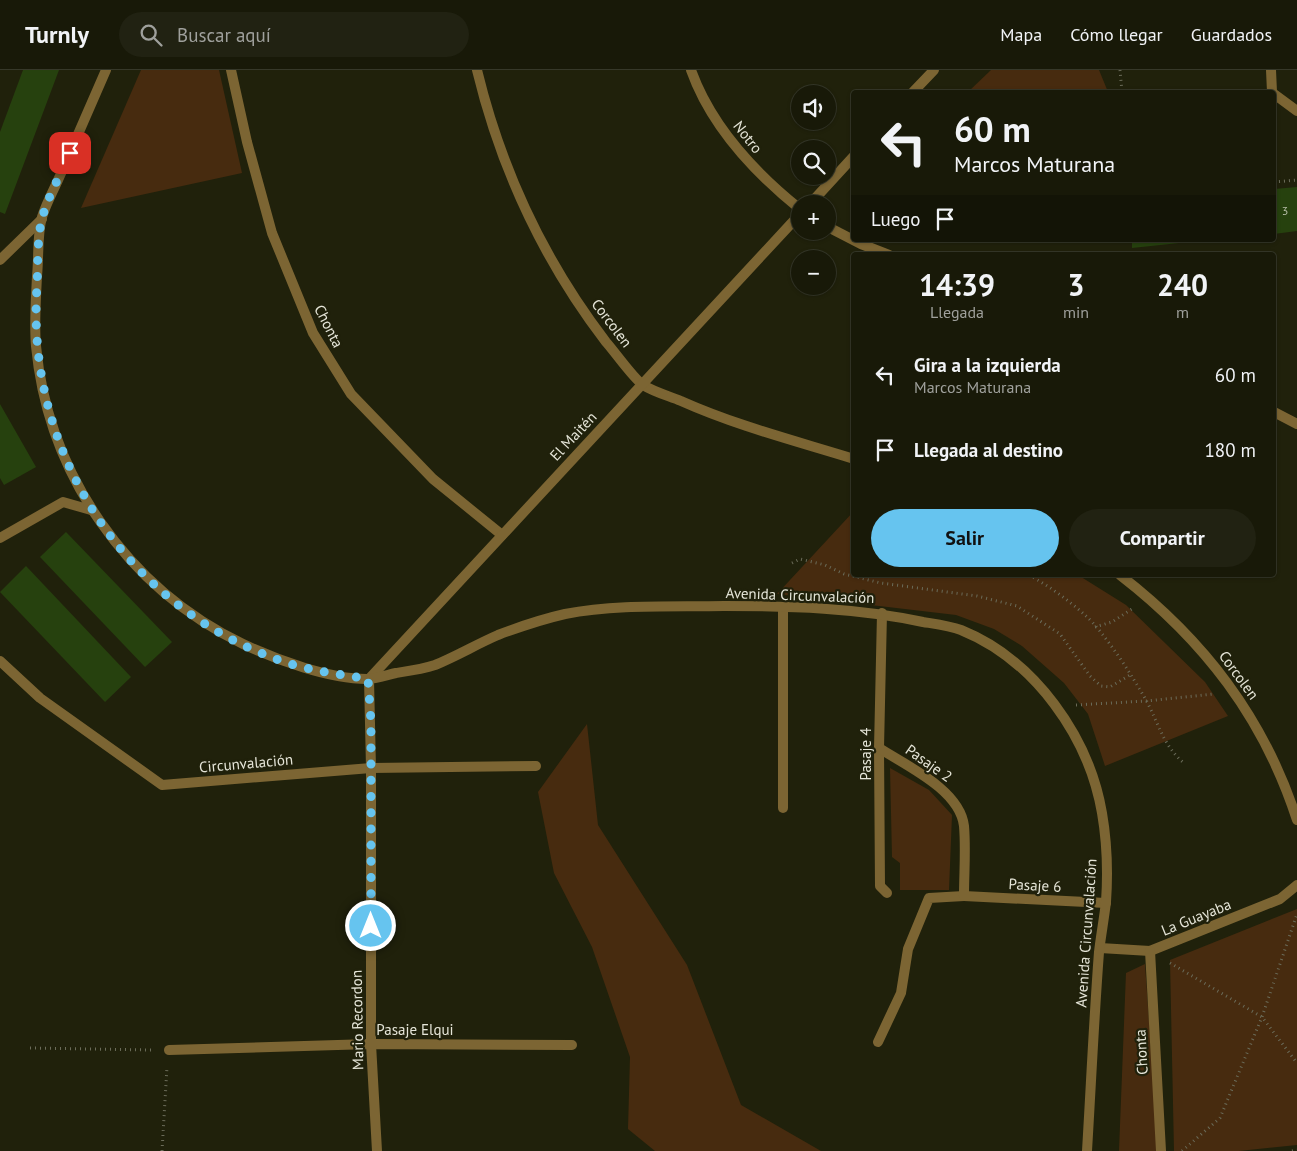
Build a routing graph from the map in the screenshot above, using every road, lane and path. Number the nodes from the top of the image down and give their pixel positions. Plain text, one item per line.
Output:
1 (106, 70) edge
2 (231, 70) edge
3 (477, 70) edge
4 (690, 70) edge
5 (934, 70) edge
6 (1120, 70) edge
7 (1271, 70) edge
8 (915, 90) edge
9 (1122, 90) edge
10 (1273, 90) edge
11 (1276, 95) edge
12 (1297, 111) edge
13 (851, 159) edge
14 (1297, 180) edge
15 (1276, 182) edge
16 (818, 195) edge
17 (791, 202) edge
18 (42, 219) junction
19 (791, 224) edge
20 (836, 231) edge
21 (851, 239) edge
22 (856, 242) edge
23 (881, 252) edge
24 (0, 260) edge
25 (642, 384) junction
26 (1276, 413) edge
27 (1297, 424) edge
28 (851, 458) edge
29 (91, 510) junction
30 (502, 535) junction
31 (0, 538) edge
32 (792, 563) dead end
33 (851, 576) edge
34 (856, 577) edge
35 (1033, 577) edge
36 (1123, 577) edge
37 (1149, 598) junction
38 (783, 607) junction
39 (882, 613) junction
40 (1096, 627) junction
41 (0, 661) edge
42 (1130, 676) junction
43 (368, 679) junction
44 (1235, 692) junction
45 (1146, 701) junction
46 (1056, 706) junction
47 (880, 748) junction
48 (1185, 764) dead end
49 (536, 766) dead end
50 (371, 768) junction
51 (783, 808) dead end
52 (1297, 820) edge
53 (1297, 885) edge
54 (887, 893) dead end
55 (964, 896) junction
56 (1106, 903) junction
57 (1297, 914) edge
58 (1100, 948) junction
59 (1150, 951) junction
60 (1262, 1017) junction
61 (878, 1042) dead end
62 (371, 1044) junction
63 (572, 1045) dead end
64 (30, 1048) dead end
65 (168, 1050) junction
66 (1297, 1063) edge
67 (1297, 1150) edge
68 (162, 1151) edge
69 (377, 1151) edge
70 (1087, 1151) edge
71 (1161, 1151) edge
72 (1182, 1151) edge
73 (1292, 1151) edge

1 - 18 street
2 - 30 street, Chonta
3 - 25 street, Corcolen
4 - 17 street, Notro
5 - 8 street
6 - 9 path
7 - 10 street
11 - 12 street
13 - 16 street
14 - 15 path
18 - 24 street
18 - 29 street, Avenida Circunvalación
19 - 25 street, El Maitén
20 - 21 street
22 - 23 street
25 - 28 street, Corcolen
25 - 30 street, El Maitén
26 - 27 street
29 - 31 street
29 - 43 street, Avenida Circunvalación
30 - 43 street, El Maitén
32 - 33 path
34 - 42 path
35 - 40 path
36 - 37 street, Corcolen
37 - 40 path
37 - 44 street, Corcolen
38 - 39 street, Avenida Circunvalación
38 - 43 street, Avenida Circunvalación
38 - 51 street
39 - 46 street, Avenida Circunvalación
39 - 47 street, Pasaje 4
40 - 42 path
41 - 50 street, Circunvalación
42 - 45 path
43 - 50 street, Mario Recordon
44 - 45 path
44 - 52 street, Corcolen
45 - 46 path
45 - 48 path
46 - 56 street, Avenida Circunvalación
47 - 54 street, Pasaje 4
47 - 55 street, Pasaje 2
49 - 50 street, Circunvalación
50 - 62 street, Mario Recordon
53 - 59 street, La Guayaba
55 - 56 street, Pasaje 6
55 - 61 street, Pasaje 6
56 - 58 street, Avenida Circunvalación
57 - 60 path
58 - 59 street, La Guayaba
58 - 70 street, Avenida Circunvalación
59 - 60 path
59 - 71 street, Chonta
60 - 66 path
60 - 72 path
62 - 63 street, Pasaje Elqui
62 - 65 street, Pasaje Elqui
62 - 69 street, Mario Recordon
64 - 65 path
65 - 68 path
67 - 73 path

